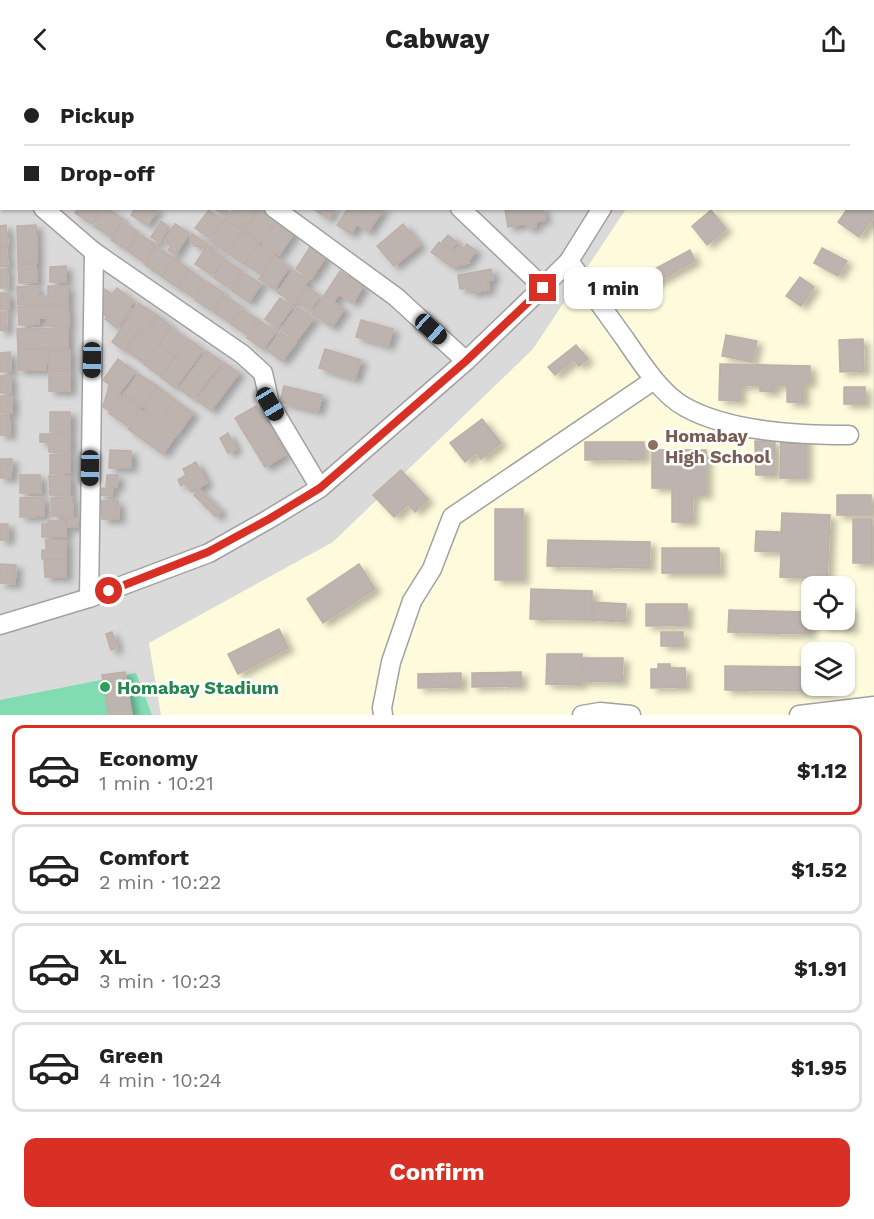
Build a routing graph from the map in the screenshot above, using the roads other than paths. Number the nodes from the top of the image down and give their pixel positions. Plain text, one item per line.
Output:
1 (45, 210) edge
2 (277, 210) edge
3 (461, 210) edge
4 (601, 210) edge
5 (94, 252) junction
6 (569, 261) junction
7 (543, 288) junction
8 (466, 361) junction
9 (654, 380) junction
10 (849, 435) dead end
11 (320, 488) junction
12 (89, 598) junction
13 (0, 625) edge
14 (874, 706) edge
15 (383, 715) edge
16 (582, 715) edge
17 (631, 715) edge
18 (799, 715) edge

1 - 5 street
2 - 8 street
3 - 7 street
4 - 6 street
5 - 11 street
5 - 12 street
6 - 7 street
6 - 9 street
7 - 8 street
8 - 11 street
9 - 10 street
9 - 15 street
11 - 12 street
12 - 13 street
14 - 18 street
16 - 17 street

